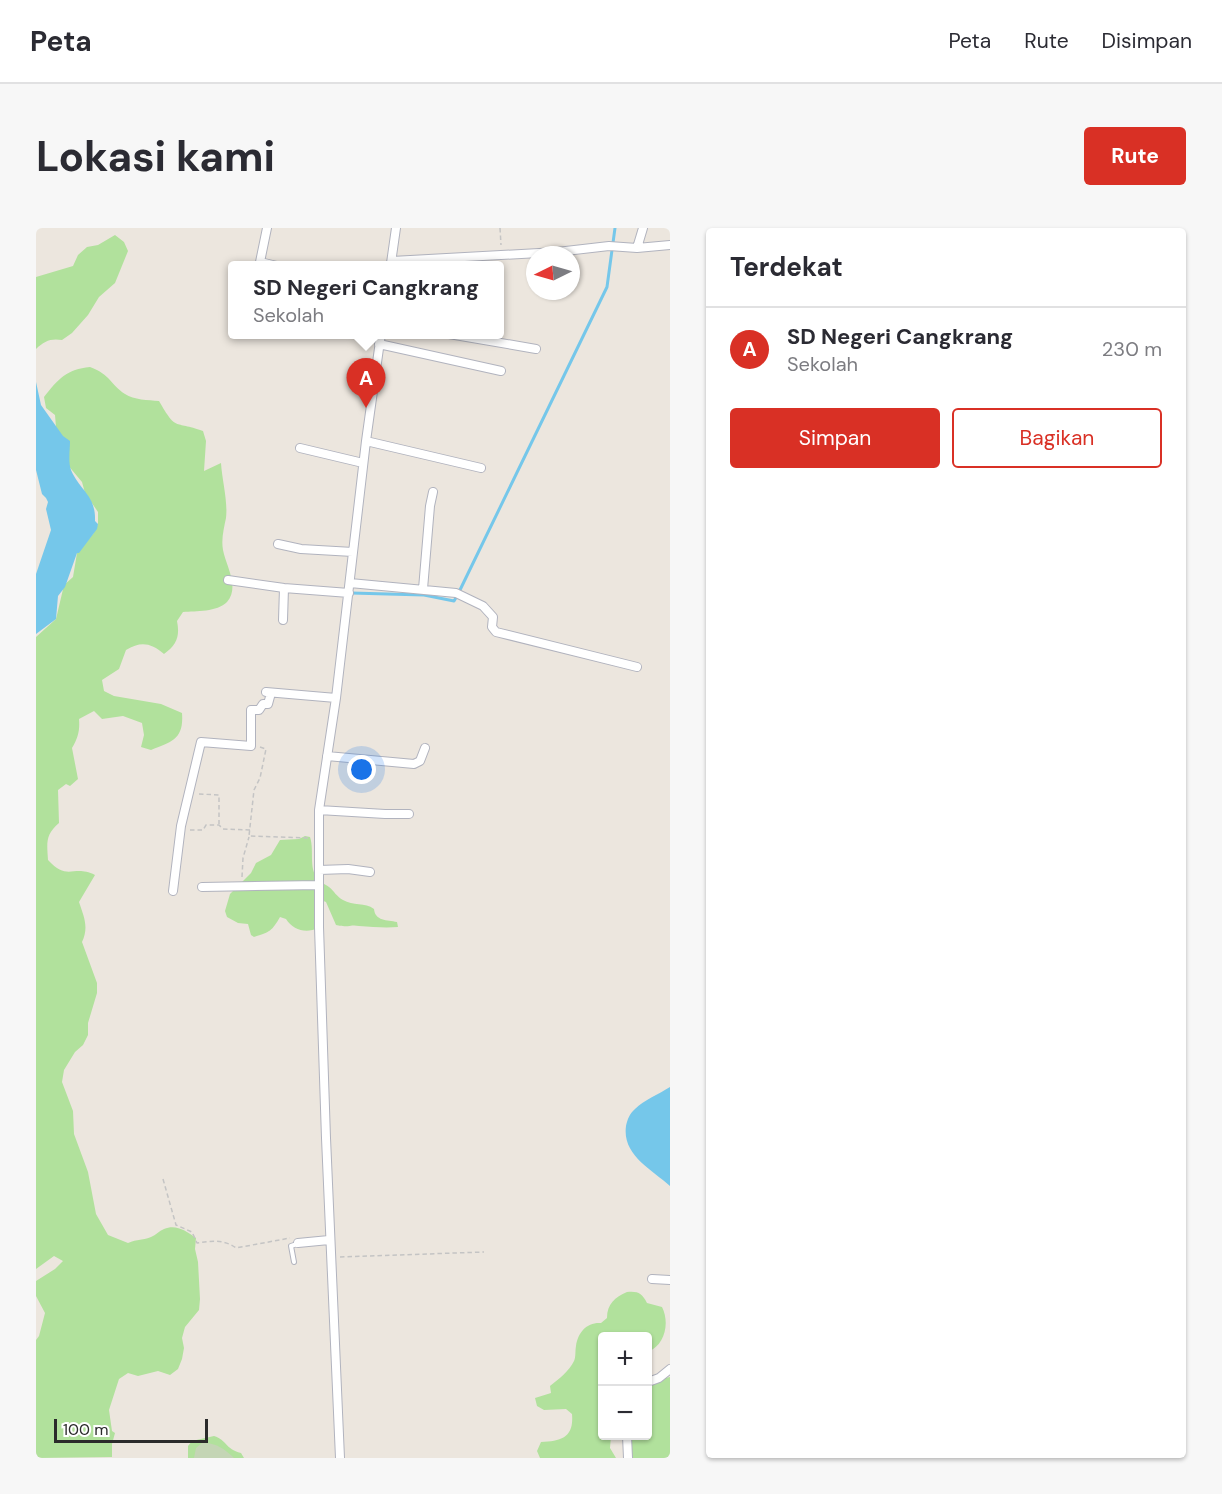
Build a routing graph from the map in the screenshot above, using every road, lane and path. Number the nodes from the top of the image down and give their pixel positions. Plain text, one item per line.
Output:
1 (267, 228) edge
2 (396, 228) edge
3 (500, 228) edge
4 (643, 228) edge
5 (670, 245) edge
6 (637, 248) junction
7 (501, 255) junction
8 (260, 261) edge
9 (391, 261) edge
10 (418, 261) edge
11 (380, 339) edge
12 (478, 339) edge
13 (379, 344) junction
14 (536, 349) dead end
15 (501, 371) dead end
16 (366, 441) junction
17 (300, 448) dead end
18 (363, 463) junction
19 (481, 468) dead end
20 (433, 492) dead end
21 (278, 544) dead end
22 (353, 552) junction
23 (228, 580) dead end
24 (350, 583) junction
25 (284, 588) junction
26 (423, 589) junction
27 (349, 593) junction
28 (283, 620) dead end
29 (637, 667) dead end
30 (336, 698) junction
31 (251, 746) junction
32 (424, 748) dead end
33 (327, 756) junction
34 (187, 793) junction
35 (319, 810) junction
36 (408, 813) dead end
37 (219, 825) junction
38 (180, 830) junction
39 (250, 830) junction
40 (249, 836) junction
41 (319, 838) junction
42 (319, 870) junction
43 (370, 872) dead end
44 (241, 885) junction
45 (319, 885) junction
46 (202, 887) dead end
47 (173, 891) dead end
48 (163, 1179) dead end
49 (324, 1240) junction
50 (302, 1243) junction
51 (484, 1252) dead end
52 (330, 1257) junction
53 (294, 1262) dead end
54 (652, 1279) dead end
55 (670, 1280) edge
56 (670, 1369) edge
57 (652, 1380) edge
58 (627, 1440) edge
59 (340, 1458) edge
60 (628, 1458) edge

1 - 8 street
2 - 9 street
3 - 7 path
4 - 6 street
5 - 6 street
6 - 7 street
7 - 10 street
11 - 13 street
12 - 14 street
13 - 15 street
13 - 16 street
16 - 18 street
16 - 19 street
17 - 18 street
18 - 22 street
20 - 26 street
21 - 22 street
22 - 24 street
23 - 25 street
24 - 26 street
24 - 27 street
25 - 27 street
25 - 28 street
26 - 29 street
27 - 30 street
30 - 31 street
30 - 33 street
31 - 34 street
31 - 39 path
32 - 33 street
33 - 35 street
34 - 37 path
34 - 38 street
35 - 36 street
35 - 41 street
37 - 38 path
37 - 39 path
38 - 47 street
39 - 40 path
40 - 41 path
40 - 44 path
41 - 42 street
42 - 43 street
42 - 45 street
44 - 45 street
44 - 46 street
45 - 49 street
48 - 50 path
49 - 50 street
49 - 52 street
50 - 53 lane
51 - 52 path
52 - 59 street
54 - 55 street
56 - 57 street
58 - 60 street

